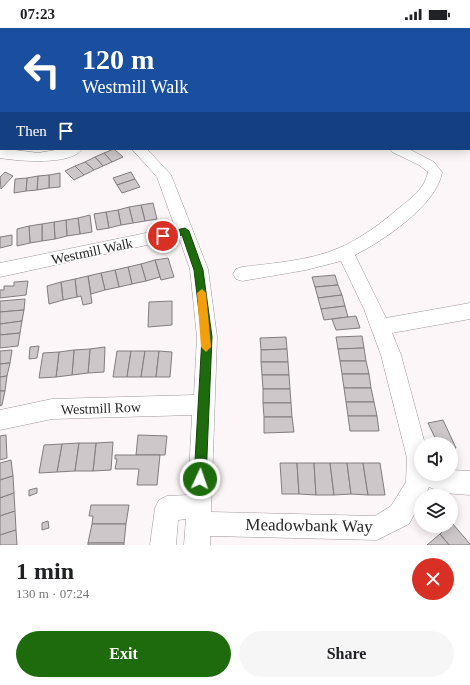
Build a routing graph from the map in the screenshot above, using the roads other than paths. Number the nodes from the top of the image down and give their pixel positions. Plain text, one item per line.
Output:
1 (73, 150) edge
2 (140, 150) edge
3 (399, 150) edge
4 (0, 153) edge
5 (185, 231) junction
6 (345, 252) junction
7 (0, 270) edge
8 (242, 274) dead end
9 (470, 310) edge
10 (380, 327) junction
11 (204, 405) junction
12 (0, 420) edge
13 (414, 442) edge
14 (419, 481) edge
15 (443, 481) edge
16 (470, 483) edge
17 (198, 525) edge
18 (164, 545) edge

1 - 4 street
2 - 5 street
3 - 6 street
5 - 7 street, Westmill Walk
5 - 11 street
6 - 8 street
6 - 10 street, Meadowbank Way
9 - 10 street
10 - 13 street, Meadowbank Way
11 - 12 street, Westmill Row
11 - 17 street
14 - 17 street, Meadowbank Way
15 - 16 street
17 - 18 street, Meadowbank Way

